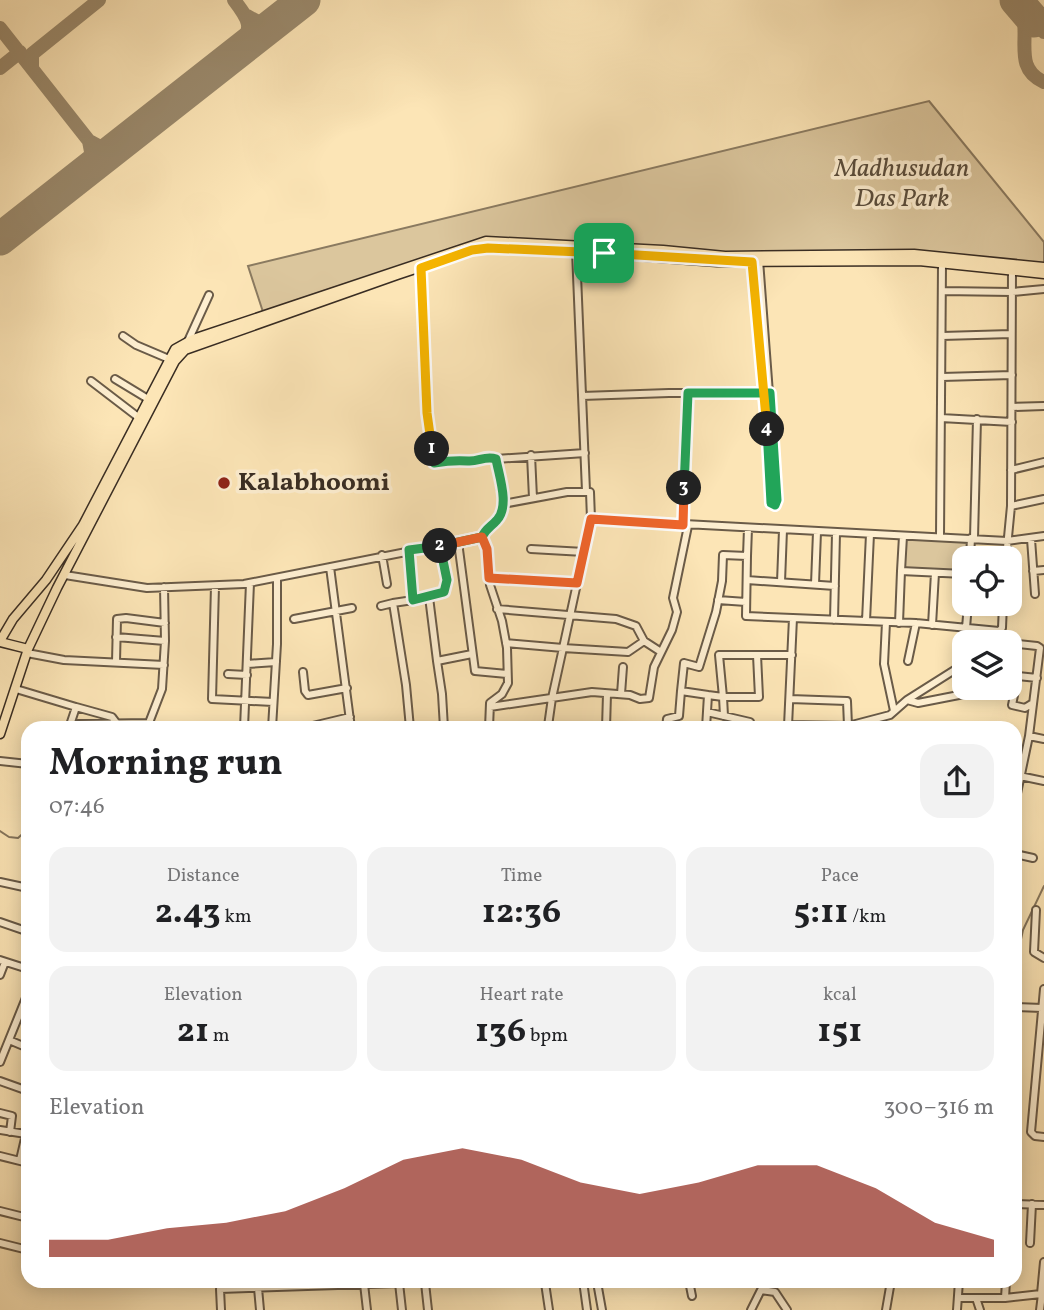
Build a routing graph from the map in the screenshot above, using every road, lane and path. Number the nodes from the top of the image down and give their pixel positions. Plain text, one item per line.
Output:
1 (604, 249) junction
2 (576, 251) junction
3 (755, 259) junction
4 (943, 264) junction
5 (1044, 267) edge
6 (421, 268) junction
7 (1012, 270) junction
8 (1044, 274) edge
9 (1044, 289) edge
10 (942, 291) junction
11 (1012, 292) junction
12 (209, 295) dead end
13 (1011, 334) junction
14 (123, 336) dead end
15 (942, 336) junction
16 (188, 341) junction
17 (169, 359) junction
18 (1012, 375) junction
19 (942, 376) junction
20 (115, 379) dead end
21 (91, 382) dead end
22 (688, 393) junction
23 (768, 393) junction
24 (582, 396) junction
25 (148, 399) junction
26 (1044, 406) edge
27 (1012, 407) junction
28 (138, 417) junction
29 (941, 418) junction
30 (977, 419) junction
31 (1012, 422) junction
32 (585, 453) junction
33 (531, 455) junction
34 (496, 459) junction
35 (1044, 462) edge
36 (1011, 470) junction
37 (586, 491) junction
38 (533, 498) junction
39 (1044, 499) edge
40 (503, 504) junction
41 (1011, 506) junction
42 (591, 519) junction
43 (685, 525) junction
44 (748, 528) junction
45 (783, 530) junction
46 (817, 532) junction
47 (836, 533) junction
48 (870, 534) junction
49 (903, 536) junction
50 (1044, 536) edge
51 (482, 537) junction
52 (940, 537) junction
53 (973, 538) junction
54 (1031, 539) junction
55 (1007, 541) junction
56 (457, 542) junction
57 (440, 546) junction
58 (972, 546) edge
59 (1007, 546) edge
60 (531, 549) dead end
61 (409, 550) junction
62 (584, 552) junction
63 (382, 555) junction
64 (747, 556) junction
65 (330, 567) junction
66 (1033, 570) junction
67 (1044, 570) edge
68 (901, 571) junction
69 (935, 573) junction
70 (952, 574) edge
71 (65, 575) junction
72 (277, 578) junction
73 (489, 578) junction
74 (747, 580) junction
75 (781, 582) junction
76 (250, 583) junction
77 (577, 583) junction
78 (387, 584) dead end
79 (816, 584) junction
80 (215, 586) junction
81 (835, 586) junction
82 (164, 587) junction
83 (1035, 594) dead end
84 (429, 597) junction
85 (413, 600) junction
86 (718, 600) junction
87 (746, 602) junction
88 (393, 603) junction
89 (381, 606) dead end
90 (352, 608) dead end
91 (497, 610) junction
92 (337, 613) junction
93 (967, 616) edge
94 (1002, 616) edge
95 (570, 617) junction
96 (793, 618) junction
97 (294, 619) dead end
98 (834, 620) junction
99 (866, 621) junction
100 (886, 622) junction
101 (165, 623) junction
102 (899, 623) junction
103 (916, 623) junction
104 (932, 625) junction
105 (966, 628) junction
106 (977, 629) joint
107 (1000, 630) joint
108 (116, 637) junction
109 (0, 641) edge
110 (165, 641) junction
111 (645, 641) junction
112 (506, 643) junction
113 (1022, 644) edge
114 (563, 648) junction
115 (27, 651) junction
116 (661, 652) junction
117 (472, 654) junction
118 (757, 655) junction
119 (792, 655) junction
120 (1042, 659) edge
121 (437, 661) junction
122 (908, 661) dead end
123 (116, 662) junction
124 (276, 662) junction
125 (247, 664) junction
126 (164, 665) junction
127 (623, 667) dead end
128 (303, 672) dead end
129 (952, 672) edge
130 (228, 674) dead end
131 (507, 674) junction
132 (247, 675) junction
133 (1037, 678) junction
134 (347, 688) junction
135 (16, 689) junction
136 (681, 691) junction
137 (607, 694) junction
138 (621, 694) junction
139 (708, 695) junction
140 (723, 697) junction
141 (952, 697) edge
142 (552, 698) junction
143 (790, 699) junction
144 (246, 700) junction
145 (907, 700) junction
146 (273, 702) junction
147 (1033, 703) junction
148 (76, 707) junction
149 (490, 707) junction
150 (894, 711) junction
151 (707, 712) junction
152 (724, 716) junction
153 (350, 717) junction
154 (71, 721) edge
155 (115, 721) edge
156 (150, 721) edge
157 (244, 721) edge
158 (272, 721) edge
159 (333, 721) edge
160 (350, 721) edge
161 (409, 721) edge
162 (444, 721) edge
163 (489, 721) edge
164 (549, 721) edge
165 (606, 721) edge
166 (667, 721) edge
167 (706, 721) edge
168 (746, 721) edge
169 (788, 721) edge
170 (848, 721) edge
171 (867, 721) edge
172 (0, 734) edge
173 (1029, 736) junction
174 (1044, 739) edge
175 (0, 761) edge
176 (21, 763) edge
177 (1022, 763) edge
178 (1022, 776) edge
179 (1044, 781) edge
180 (1022, 856) edge
181 (1033, 858) dead end
182 (0, 882) edge
183 (21, 886) edge
184 (1036, 910) dead end
185 (0, 922) edge
186 (21, 928) edge
187 (1044, 958) edge
188 (2, 961) edge
189 (21, 967) edge
190 (0, 975) edge
191 (1044, 989) edge
192 (1022, 1007) edge
193 (1042, 1008) junction
194 (21, 1010) edge
195 (9, 1040) junction
196 (21, 1045) edge
197 (0, 1062) edge
198 (0, 1081) edge
199 (21, 1088) edge
200 (0, 1113) edge
201 (0, 1130) edge
202 (10, 1132) junction
203 (21, 1133) edge
204 (1044, 1137) edge
205 (0, 1156) edge
206 (21, 1156) edge
207 (20, 1160) joint
208 (1022, 1204) edge
209 (1032, 1204) junction
210 (1044, 1205) edge
211 (0, 1211) edge
212 (21, 1216) edge
213 (0, 1242) edge
214 (1030, 1243) dead end
215 (21, 1248) edge
216 (1044, 1262) edge
217 (258, 1288) joint
218 (364, 1288) edge
219 (400, 1288) edge
220 (426, 1288) edge
221 (546, 1288) edge
222 (584, 1288) edge
223 (598, 1288) edge
224 (690, 1288) edge
225 (890, 1288) edge
226 (959, 1288) edge
227 (1006, 1288) edge
228 (761, 1290) joint
229 (1042, 1294) edge
230 (692, 1296) dead end
231 (958, 1298) junction
232 (976, 1298) junction
233 (1005, 1298) junction
234 (221, 1310) edge
235 (260, 1310) edge
236 (367, 1310) edge
237 (402, 1310) edge
238 (428, 1310) edge
239 (549, 1310) edge
240 (587, 1310) edge
241 (602, 1310) edge
242 (751, 1310) edge
243 (787, 1310) edge
244 (886, 1310) edge
245 (957, 1310) edge
246 (979, 1310) edge
247 (1040, 1310) edge

1 - 2 main road
1 - 3 main road
1 - 16 main road
2 - 6 main road
2 - 24 street
3 - 4 main road
3 - 5 main road
3 - 23 street
4 - 7 main road
4 - 10 street
6 - 34 street
6 - 71 main road
7 - 8 main road
7 - 11 street
9 - 11 street
10 - 11 street
10 - 15 street
11 - 13 street
12 - 16 street
13 - 15 street
13 - 18 street
14 - 17 street
15 - 19 street
16 - 17 main road
17 - 25 main road
18 - 19 street
18 - 27 street
19 - 29 street
20 - 25 street
21 - 28 street
22 - 23 street
22 - 24 street
22 - 43 street
23 - 23 street
24 - 32 street
25 - 28 main road
26 - 27 street
27 - 31 street
28 - 109 main road
29 - 30 street
29 - 52 street
30 - 31 street
30 - 53 street
31 - 36 street
32 - 33 street
32 - 37 street
33 - 34 street
33 - 38 street
34 - 40 street
35 - 36 street
36 - 41 street
37 - 38 street
37 - 42 street
38 - 40 street
39 - 41 street
40 - 51 street
41 - 55 street
42 - 43 street
42 - 62 street
43 - 44 street
43 - 116 street
44 - 45 street
44 - 64 street
45 - 46 street
45 - 75 street
46 - 47 street
46 - 79 street
47 - 48 street
47 - 81 street
48 - 49 street
48 - 99 street
49 - 52 street
49 - 68 street
50 - 54 street
51 - 56 street
51 - 73 street
52 - 53 street
53 - 55 street
53 - 58 street
54 - 55 street
54 - 66 street
55 - 59 street
56 - 57 street
56 - 117 street
57 - 61 street
57 - 84 street
60 - 62 street
61 - 63 street
61 - 85 street
62 - 77 street
63 - 65 street
63 - 78 street
64 - 74 street
64 - 86 street
65 - 72 street
65 - 92 street
66 - 67 street
66 - 83 street
68 - 69 street
68 - 102 street
69 - 70 street
69 - 104 street
71 - 82 street
71 - 115 main road
72 - 76 street
72 - 124 street
73 - 77 street
73 - 91 street
74 - 75 street
74 - 87 street
75 - 79 street
76 - 80 street
76 - 125 street
77 - 95 street
79 - 81 street
80 - 82 street
80 - 144 street
81 - 98 street
82 - 101 street
84 - 85 street
84 - 121 street
85 - 88 street
86 - 87 street
86 - 136 street
87 - 96 street
88 - 89 street
88 - 161 street
90 - 92 street
91 - 95 street
91 - 112 street
92 - 97 street
92 - 134 street
93 - 105 street
94 - 107 street
95 - 111 street
95 - 114 street
96 - 98 street
96 - 119 street
98 - 99 street
99 - 100 street
100 - 102 street
100 - 150 street
101 - 108 street
101 - 110 street
102 - 103 street
103 - 104 street
103 - 122 street
104 - 105 street
105 - 106 street
106 - 107 street
108 - 110 street
108 - 123 street
109 - 115 main road
110 - 126 street
111 - 114 street
111 - 116 street
112 - 114 street
112 - 131 street
113 - 120 street
114 - 142 street
115 - 123 street
115 - 135 main road
116 - 138 street
117 - 121 street
117 - 131 street
118 - 119 street
118 - 140 street
118 - 140 street
119 - 143 street
120 - 133 street
121 - 162 street
123 - 126 street
124 - 125 street
124 - 146 street
125 - 132 street
126 - 156 street
127 - 138 street
128 - 134 street
129 - 145 street
130 - 132 street
131 - 149 street
132 - 144 street
133 - 147 street
133 - 147 street
134 - 153 street
135 - 148 street
135 - 172 main road
136 - 139 street
136 - 166 street
137 - 138 street
137 - 142 street
137 - 165 street
139 - 140 street
139 - 151 street
140 - 152 street
141 - 145 street
142 - 149 street
142 - 164 street
143 - 169 street
143 - 170 street
144 - 146 street
144 - 157 street
145 - 150 street
146 - 158 street
147 - 173 street
148 - 154 street
148 - 155 street
149 - 163 street
150 - 171 street
151 - 152 street
151 - 167 street
152 - 168 street
153 - 159 street
153 - 160 street
173 - 174 street
173 - 177 street
175 - 176 street
178 - 179 street
180 - 181 street
182 - 183 street
184 - 187 street
185 - 186 street
188 - 189 street
188 - 190 street
191 - 193 street
192 - 193 street
193 - 204 street
194 - 195 street
195 - 196 street
195 - 197 street
198 - 199 street
200 - 202 street
201 - 202 street
202 - 203 street
205 - 207 street
206 - 207 street
208 - 209 street
209 - 210 street
209 - 214 street
211 - 212 street
213 - 215 street
216 - 229 street
217 - 234 street
217 - 235 street
218 - 236 street
219 - 237 street
220 - 238 street
221 - 239 street
222 - 240 street
223 - 241 street
224 - 230 street
225 - 244 street
226 - 231 street
227 - 233 street
228 - 242 street
228 - 243 street
229 - 233 street
229 - 247 street
231 - 232 street
231 - 245 street
232 - 233 street
232 - 246 street

